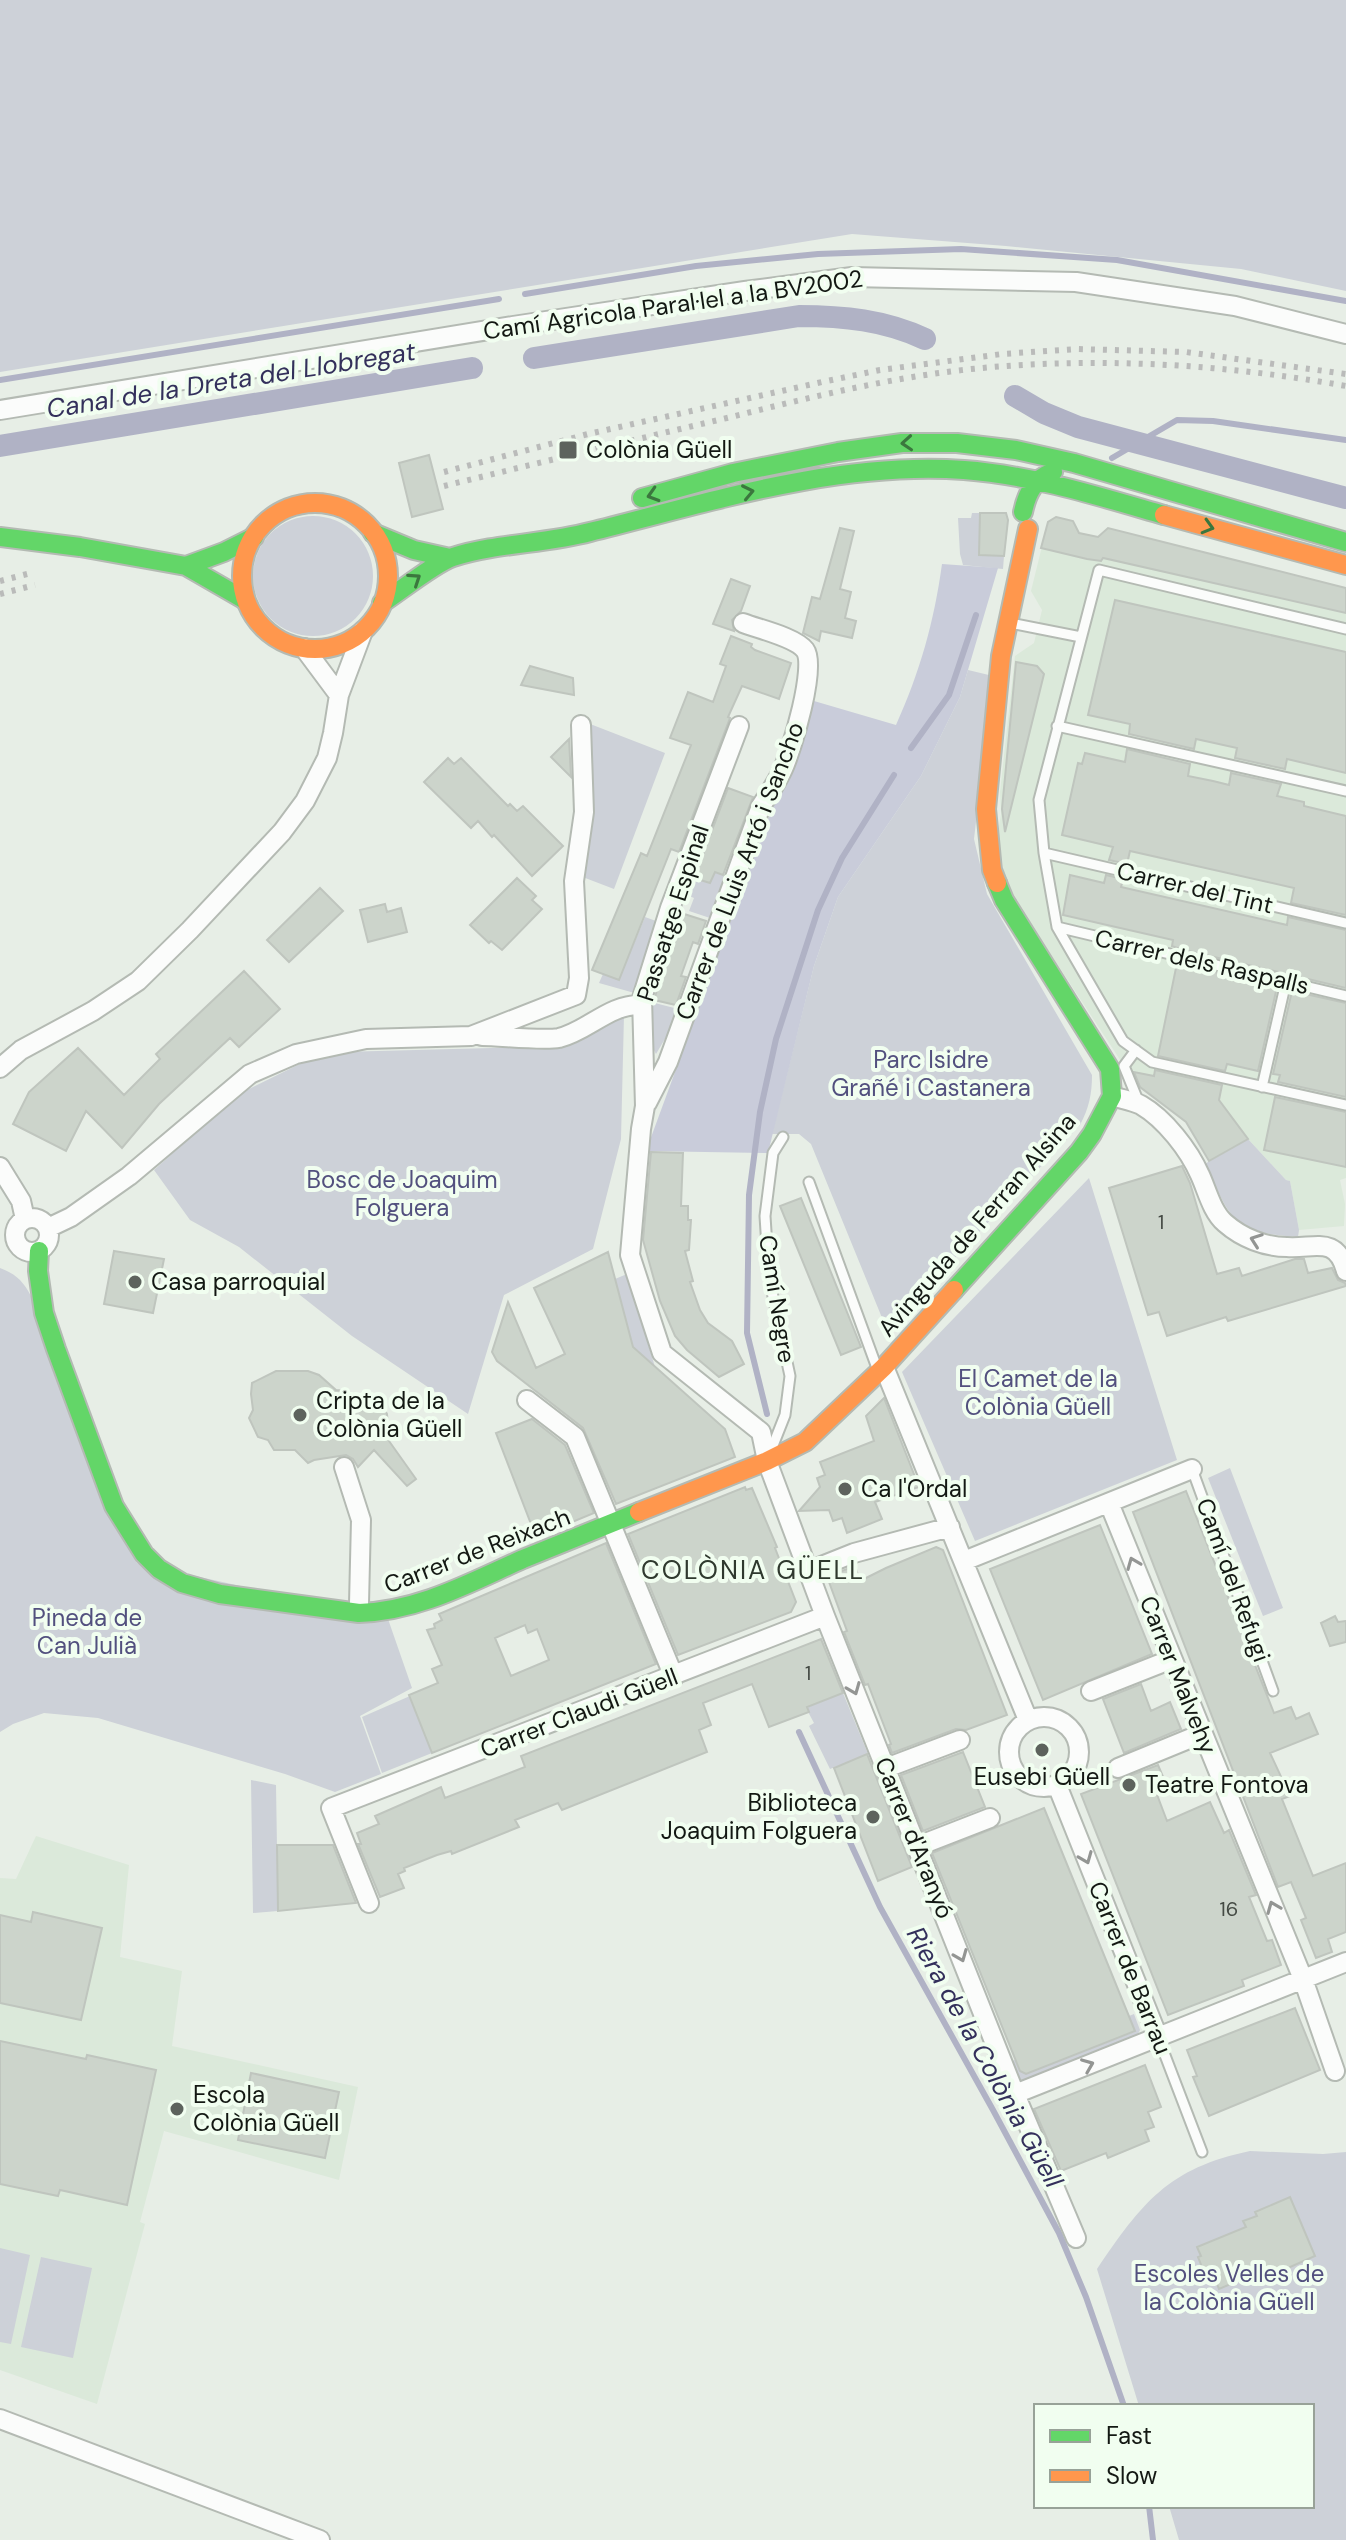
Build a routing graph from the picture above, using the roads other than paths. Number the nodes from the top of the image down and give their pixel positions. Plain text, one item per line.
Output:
1 (1346, 334) edge
2 (0, 410) edge
3 (1020, 451) junction
4 (989, 473) junction
5 (1038, 480) junction
6 (1157, 487) junction
7 (1054, 503) dead end
8 (1133, 506) junction
9 (1026, 520) junction
10 (373, 533) junction
11 (0, 537) edge
12 (254, 537) junction
13 (1346, 542) edge
14 (508, 545) junction
15 (450, 558) junction
16 (1346, 565) edge
17 (186, 566) junction
18 (245, 600) junction
19 (382, 603) junction
20 (1007, 622) junction
21 (743, 623) dead end
22 (1346, 629) edge
23 (363, 631) junction
24 (1081, 637) junction
25 (304, 648) junction
26 (339, 695) junction
27 (581, 725) dead end
28 (739, 726) dead end
29 (1057, 726) junction
30 (1346, 791) edge
31 (1044, 853) junction
32 (1346, 923) edge
33 (1057, 927) junction
34 (1286, 982) junction
35 (1346, 996) edge
36 (641, 1005) junction
37 (471, 1036) junction
38 (1136, 1050) junction
39 (0, 1068) edge
40 (1262, 1087) junction
41 (1112, 1096) junction
42 (1140, 1104) junction
43 (1346, 1105) edge
44 (645, 1106) junction
45 (783, 1137) dead end
46 (0, 1167) edge
47 (809, 1182) dead end
48 (25, 1219) junction
49 (48, 1228) junction
50 (8, 1238) edge
51 (1339, 1247) edge
52 (39, 1251) junction
53 (1346, 1271) edge
54 (881, 1369) junction
55 (527, 1400) dead end
56 (767, 1461) junction
57 (344, 1467) dead end
58 (1192, 1469) joint
59 (1109, 1503) junction
60 (612, 1524) junction
61 (950, 1527) junction
62 (964, 1561) junction
63 (809, 1571) junction
64 (359, 1604) dead end
65 (825, 1616) junction
66 (1172, 1659) junction
67 (674, 1677) junction
68 (1091, 1691) dead end
69 (1273, 1691) dead end
70 (1028, 1720) junction
71 (1201, 1734) junction
72 (960, 1740) dead end
73 (886, 1768) junction
74 (1118, 1768) dead end
75 (1057, 1785) junction
76 (990, 1818) dead end
77 (918, 1846) junction
78 (369, 1903) dead end
79 (1346, 1962) edge
80 (1303, 1979) junction
81 (1158, 2037) junction
82 (1335, 2071) dead end
83 (1015, 2094) junction
84 (1202, 2152) dead end
85 (1076, 2238) dead end
86 (0, 2419) edge
87 (320, 2540) edge

1 - 2 street, Camí Agricola Paral·lel a la BV2002
3 - 5 main road
3 - 6 main road
3 -> 14 main road
4 - 5 main road
4 - 9 main road
14 -> 4 main road
5 - 6 main road
5 - 8 main road
5 - 9 main road
6 - 13 main road
7 - 8 main road
8 -> 16 main road
9 - 20 main road
10 - 12 main road
10 - 15 main road
10 - 19 main road
11 - 17 main road
12 - 17 main road
12 - 18 main road
14 - 15 main road
19 -> 15 main road
17 - 18 main road
18 - 25 main road
19 - 23 main road
20 - 24 lane
20 - 41 main road
21 - 44 street, Carrer de Lluis Artó i Sancho
22 - 24 lane
23 - 25 main road
23 - 26 street
24 - 29 lane
25 - 26 street
26 - 39 street
27 - 37 street
28 - 36 street, Passatge Espinal
29 - 30 lane
29 - 31 lane
31 - 32 lane, Carrer del Tint
31 - 33 lane
33 - 34 lane, Carrer dels Raspalls
33 - 38 lane
34 - 35 lane, Carrer dels Raspalls
34 - 40 lane
36 - 37 street
36 - 44 street, Passatge Espinal
37 - 49 street
38 - 40 lane
38 - 42 lane
40 - 43 lane
41 - 42 street
41 - 54 main road, Avinguda de Ferran Alsina
51 -> 42 street
44 - 56 street, Carrer d'Aranyó
45 - 56 lane, Camí Negre
46 - 48 street
47 - 54 lane
48 - 49 street
48 - 50 street
49 - 52 street
50 - 52 street
51 - 53 street
52 - 60 main road, Carrer de Reixach
54 - 56 main road, Avinguda de Ferran Alsina
54 - 61 street
55 - 60 street
56 - 60 main road, Carrer de Reixach
56 - 63 street, Carrer d'Aranyó
57 - 64 street
58 - 59 street
58 - 69 lane, Camí del Refugi
59 - 62 street
66 -> 59 street, Carrer Malvehy
60 - 67 street
61 - 62 street
61 - 63 street
62 - 70 street
63 - 65 street, Carrer d'Aranyó
65 - 67 street, Carrer Claudi Güell
65 -> 73 street, Carrer d'Aranyó
66 - 68 street
66 - 71 street, Carrer Malvehy
67 - 78 street, Carrer Claudi Güell
70 - 75 street
70 - 75 street
71 - 74 street
80 -> 71 street, Carrer Malvehy
72 - 73 street
73 - 77 street, Carrer d'Aranyó
75 -> 81 street, Carrer de Barrau
76 - 77 street
77 -> 83 street, Carrer d'Aranyó
79 - 80 street
80 - 81 street
80 - 82 street, Carrer Malvehy
83 -> 81 street
81 - 84 lane, Carrer de Barrau
83 - 85 street, Carrer d'Aranyó
86 - 87 street

